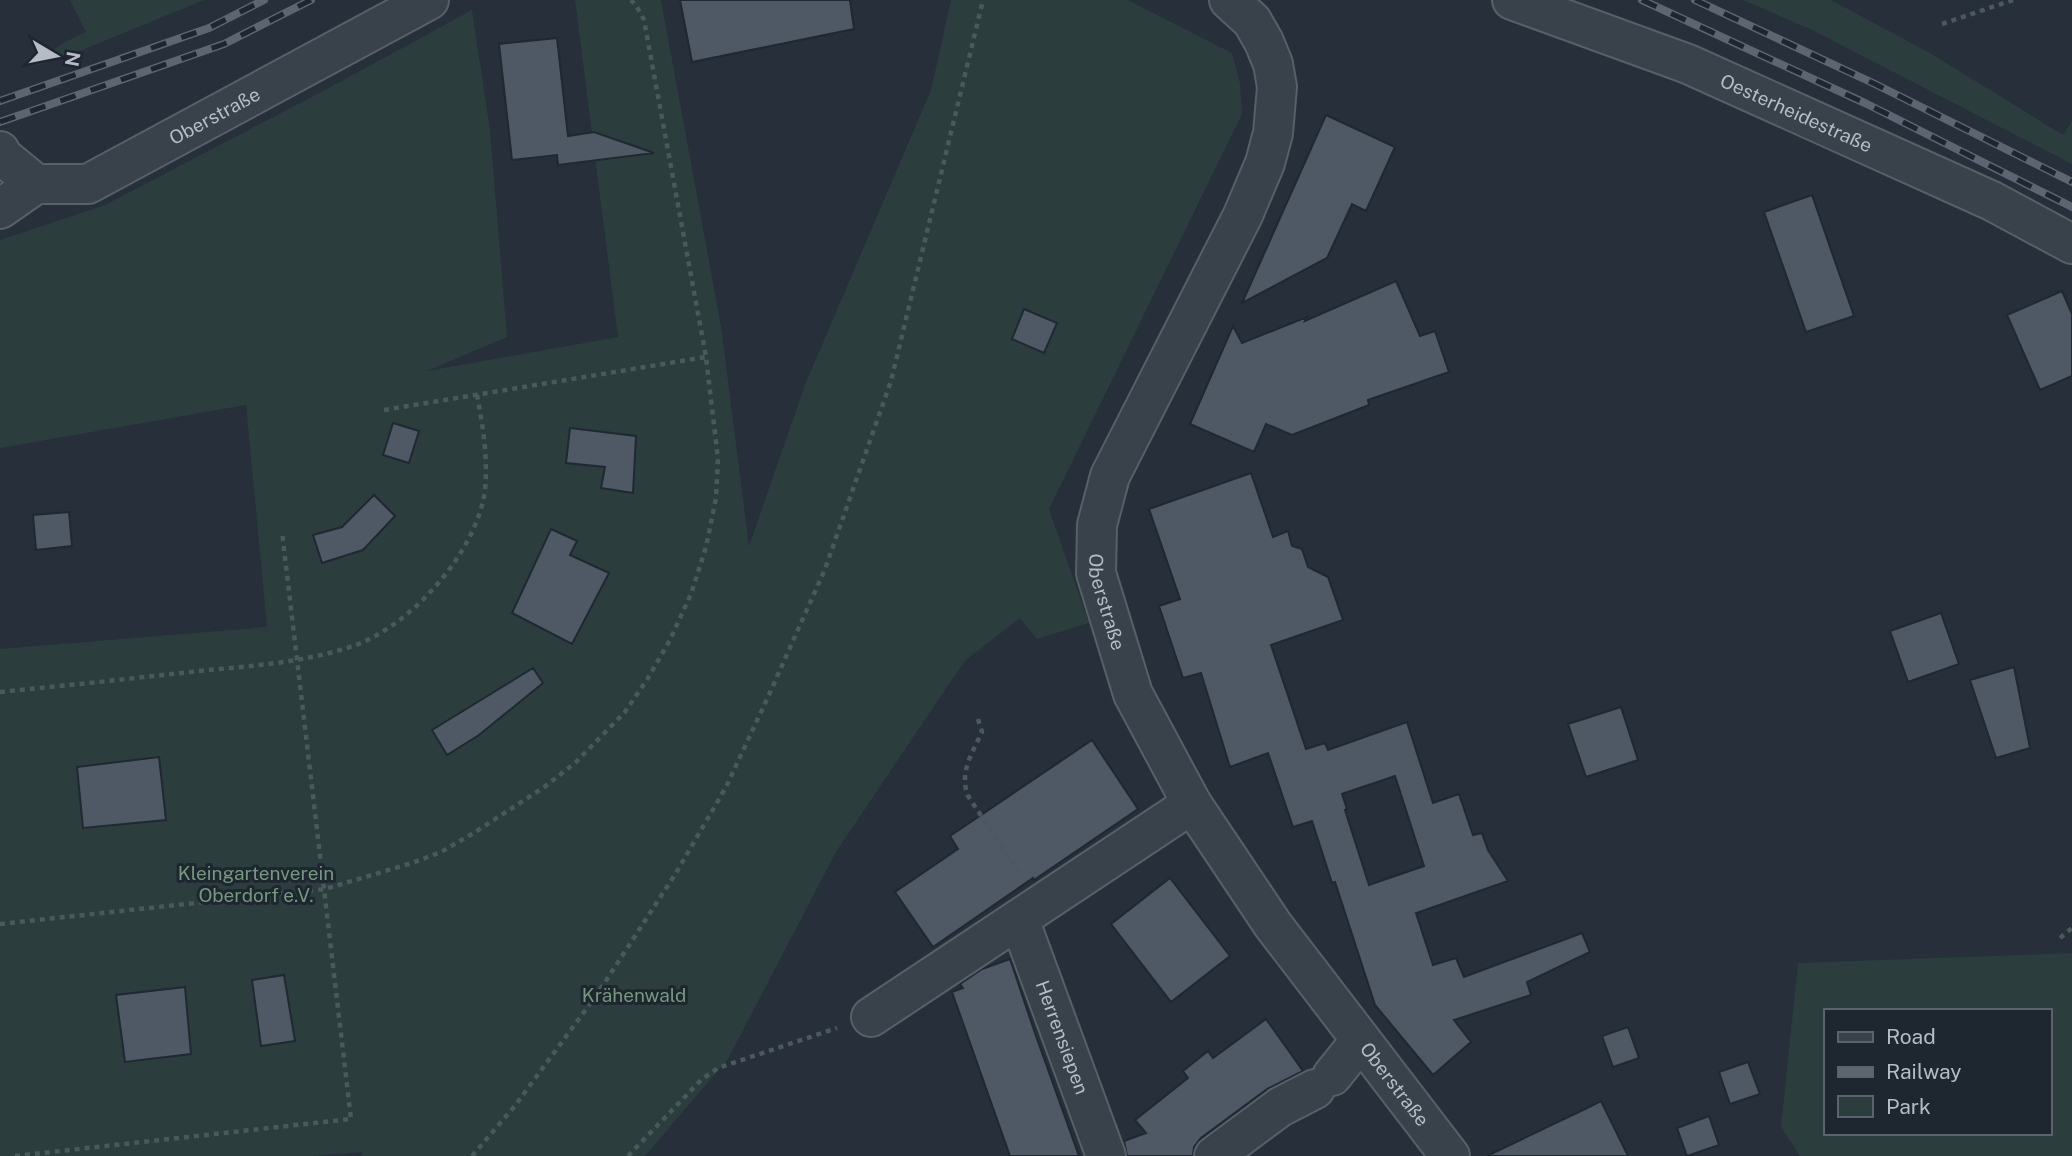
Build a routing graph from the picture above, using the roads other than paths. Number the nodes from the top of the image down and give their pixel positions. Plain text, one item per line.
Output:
1 (429, 0) edge
2 (1512, 0) edge
3 (1251, 7) edge
4 (0, 151) edge
5 (36, 184) junction
6 (0, 209) edge
7 (2072, 244) edge
8 (1192, 804) junction
9 (1030, 913) junction
10 (871, 1017) road end
11 (1361, 1040) junction
12 (1106, 1156) edge
13 (1214, 1156) edge
14 (1450, 1156) edge

1 - 5 street, Oberstraße
2 - 7 street, Oesterheidestraße
3 - 8 street, Oberstraße
4 - 5 street
5 - 6 street
8 - 9 street
8 - 11 street, Oberstraße
9 - 10 street
9 - 12 street, Herrensiepen
11 - 13 street
11 - 14 street, Oberstraße

